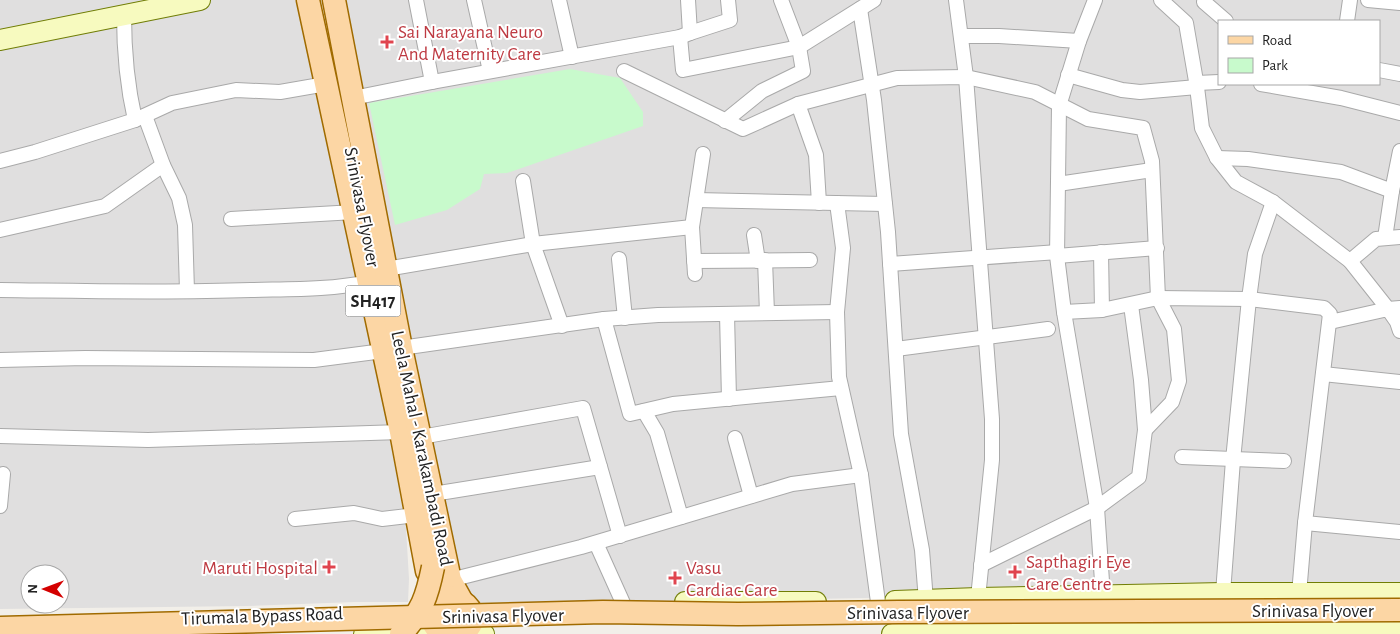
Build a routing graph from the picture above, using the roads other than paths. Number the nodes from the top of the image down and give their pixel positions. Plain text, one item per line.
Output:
1 (200, 0) edge
2 (308, 0) edge
3 (323, 0) edge
4 (334, 0) edge
5 (416, 0) edge
6 (474, 0) edge
7 (559, 0) edge
8 (688, 0) edge
9 (728, 0) edge
10 (781, 0) edge
11 (874, 0) edge
12 (956, 0) edge
13 (1095, 0) edge
14 (1161, 0) edge
15 (1350, 0) edge
16 (1377, 1) edge
17 (1204, 2) dead end
18 (1400, 3) edge
19 (860, 10) junction
20 (124, 15) junction
21 (1225, 20) edge
22 (1347, 20) edge
23 (685, 35) junction
24 (961, 36) junction
25 (0, 40) edge
26 (1079, 41) junction
27 (799, 47) junction
28 (572, 56) junction
29 (1380, 70) edge
30 (490, 71) junction
31 (624, 71) dead end
32 (1400, 74) edge
33 (1068, 75) junction
34 (966, 77) junction
35 (432, 82) junction
36 (1218, 82) edge
37 (326, 84) junction
38 (872, 85) junction
39 (1197, 85) junction
40 (1267, 85) edge
41 (353, 98) junction
42 (798, 104) junction
43 (1059, 106) junction
44 (1400, 113) edge
45 (140, 118) junction
46 (726, 121) junction
47 (703, 154) dead end
48 (1399, 156) edge
49 (1217, 158) junction
50 (0, 161) edge
51 (163, 165) junction
52 (1152, 170) junction
53 (523, 181) dead end
54 (1058, 184) junction
55 (1392, 191) junction
56 (696, 200) junction
57 (1273, 202) junction
58 (818, 203) junction
59 (838, 204) junction
60 (886, 204) junction
61 (354, 212) junction
62 (231, 219) dead end
63 (692, 227) junction
64 (0, 230) edge
65 (754, 235) dead end
66 (1400, 237) edge
67 (1385, 238) junction
68 (533, 244) junction
69 (1157, 248) junction
70 (1101, 252) junction
71 (1057, 254) junction
72 (979, 257) junction
73 (619, 258) dead end
74 (762, 260) junction
75 (810, 260) dead end
76 (1350, 261) junction
77 (890, 264) junction
78 (386, 269) junction
79 (368, 282) junction
80 (0, 290) edge
81 (187, 291) junction
82 (1158, 298) junction
83 (1249, 299) junction
84 (1131, 305) junction
85 (1394, 308) edge
86 (1102, 310) junction
87 (837, 312) junction
88 (1064, 312) junction
89 (767, 313) junction
90 (727, 314) junction
91 (625, 318) junction
92 (604, 319) junction
93 (1330, 322) junction
94 (562, 326) junction
95 (1048, 330) dead end
96 (1400, 331) edge
97 (985, 338) junction
98 (392, 350) junction
99 (896, 350) junction
100 (0, 360) edge
101 (1323, 374) junction
102 (1400, 382) edge
103 (841, 388) junction
104 (729, 399) junction
105 (644, 411) junction
106 (1145, 430) junction
107 (411, 435) junction
108 (0, 436) edge
109 (735, 438) dead end
110 (1182, 457) dead end
111 (1233, 460) junction
112 (1284, 461) dead end
113 (600, 467) junction
114 (3, 474) dead end
115 (861, 476) junction
116 (433, 494) junction
117 (751, 496) junction
118 (0, 506) edge
119 (1097, 508) junction
120 (416, 515) junction
121 (681, 517) junction
122 (295, 519) dead end
123 (1305, 523) junction
124 (1400, 532) edge
125 (620, 536) junction
126 (596, 543) junction
127 (981, 566) junction
128 (1223, 593) junction
129 (1400, 593) edge
130 (1299, 594) junction
131 (1103, 596) junction
132 (978, 598) junction
133 (926, 601) junction
134 (878, 602) junction
135 (623, 603) junction
136 (1400, 610) edge
137 (456, 618) edge
138 (1400, 622) edge
139 (0, 623) edge
140 (0, 628) edge
141 (1400, 630) edge
142 (1132, 632) edge
143 (1199, 632) edge
144 (1310, 632) edge
145 (955, 633) edge
146 (1091, 633) edge
147 (243, 634) edge
148 (364, 634) edge
149 (401, 634) edge
150 (892, 634) edge

1 - 20 street
2 - 37 main road, Leela Mahal - Karakambadi Road / SH417
3 - 149 main road, Srinivasa Flyover, bridge
4 - 41 main road, Leela Mahal - Karakambadi Road / SH417
5 - 35 street
6 - 30 street
7 - 28 street
8 - 23 street
9 - 23 street
10 - 27 street
11 - 19 street
12 - 24 street
13 - 26 street
14 - 39 street
15 - 22 street
16 - 18 street
17 - 21 street
19 - 27 street
19 - 38 street
20 - 25 street
20 - 45 street
23 - 27 street
23 - 28 street
24 - 26 street
24 - 34 street
26 - 33 street
27 - 46 street
28 - 30 street
29 - 32 street
30 - 35 street
31 - 46 street
33 - 39 street
33 - 43 street
34 - 38 street
34 - 43 street
34 - 72 street
35 - 41 street
36 - 39 street
37 - 45 street
37 - 61 main road, Leela Mahal - Karakambadi Road / SH417
38 - 42 street
38 - 60 street
39 - 49 street
40 - 44 street
41 - 78 main road, Leela Mahal - Karakambadi Road / SH417
42 - 46 street
42 - 58 street
43 - 52 street
43 - 54 street
45 - 50 street
45 - 51 street
47 - 56 street
48 - 55 street
49 - 55 street
49 - 57 street
51 - 64 street
51 - 81 street
52 - 54 street
52 - 69 street
53 - 68 street
54 - 71 street
55 - 67 street
56 - 58 street
56 - 63 street
57 - 76 street
57 - 83 street
58 - 59 street
59 - 60 street
59 - 87 street
60 - 77 street
61 - 62 street
61 - 79 main road, Leela Mahal - Karakambadi Road / SH417
63 - 68 street
63 - 74 street
65 - 74 street
66 - 67 street
67 - 76 street
68 - 78 street
68 - 94 street
69 - 70 street
69 - 82 street
70 - 71 street
70 - 86 street
71 - 72 street
71 - 88 street
72 - 77 street
72 - 97 street
73 - 91 street
74 - 75 street
74 - 89 street
76 - 85 street
77 - 99 street
78 - 98 main road, Leela Mahal - Karakambadi Road / SH417
79 - 81 street
79 - 98 main road, Leela Mahal - Karakambadi Road / SH417
80 - 81 street
82 - 83 street
82 - 84 street
82 - 106 street
83 - 93 street
83 - 111 street
84 - 86 street
84 - 106 street
85 - 93 street
85 - 96 street
86 - 88 street
87 - 89 street
87 - 103 street
88 - 119 street
89 - 90 street
90 - 91 street
90 - 104 street
91 - 92 street
92 - 94 street
92 - 105 street
93 - 101 street
94 - 98 street
95 - 97 street
97 - 99 street
97 - 127 street
98 - 100 street
98 - 107 main road, Leela Mahal - Karakambadi Road / SH417
99 - 133 street
101 - 102 street
101 - 123 street
103 - 104 street
103 - 115 street
104 - 105 street
105 - 121 street
106 - 119 street
107 - 108 street
107 - 113 street
107 - 116 main road, Leela Mahal - Karakambadi Road / SH417
107 - 120 main road, Leela Mahal - Karakambadi Road / SH417
109 - 117 street
110 - 111 street
111 - 112 street
111 - 128 street
113 - 116 street
113 - 125 street
114 - 118 street
115 - 117 street
115 - 134 street
116 - 137 main road, Leela Mahal - Karakambadi Road / SH417
117 - 121 street
119 - 127 street
119 - 131 street
120 - 122 street
120 - 137 main road, Leela Mahal - Karakambadi Road / SH417
121 - 125 street
123 - 124 street
123 - 130 street
125 - 126 street
126 - 135 street
126 - 137 street
127 - 132 street
128 - 130 street
128 - 131 street
129 - 130 street
131 - 132 street
132 - 133 street
133 - 134 street
134 - 135 street
135 - 137 street
136 - 140 main road, Srinivasa Flyover, bridge
137 - 139 street, Tirumala Bypass Road
137 - 148 street, Tirumala Bypass Road
138 - 147 main road, Srinivasa Flyover
141 - 144 street
142 - 143 street
142 - 146 street
143 - 144 street
145 - 146 street
145 - 150 street

